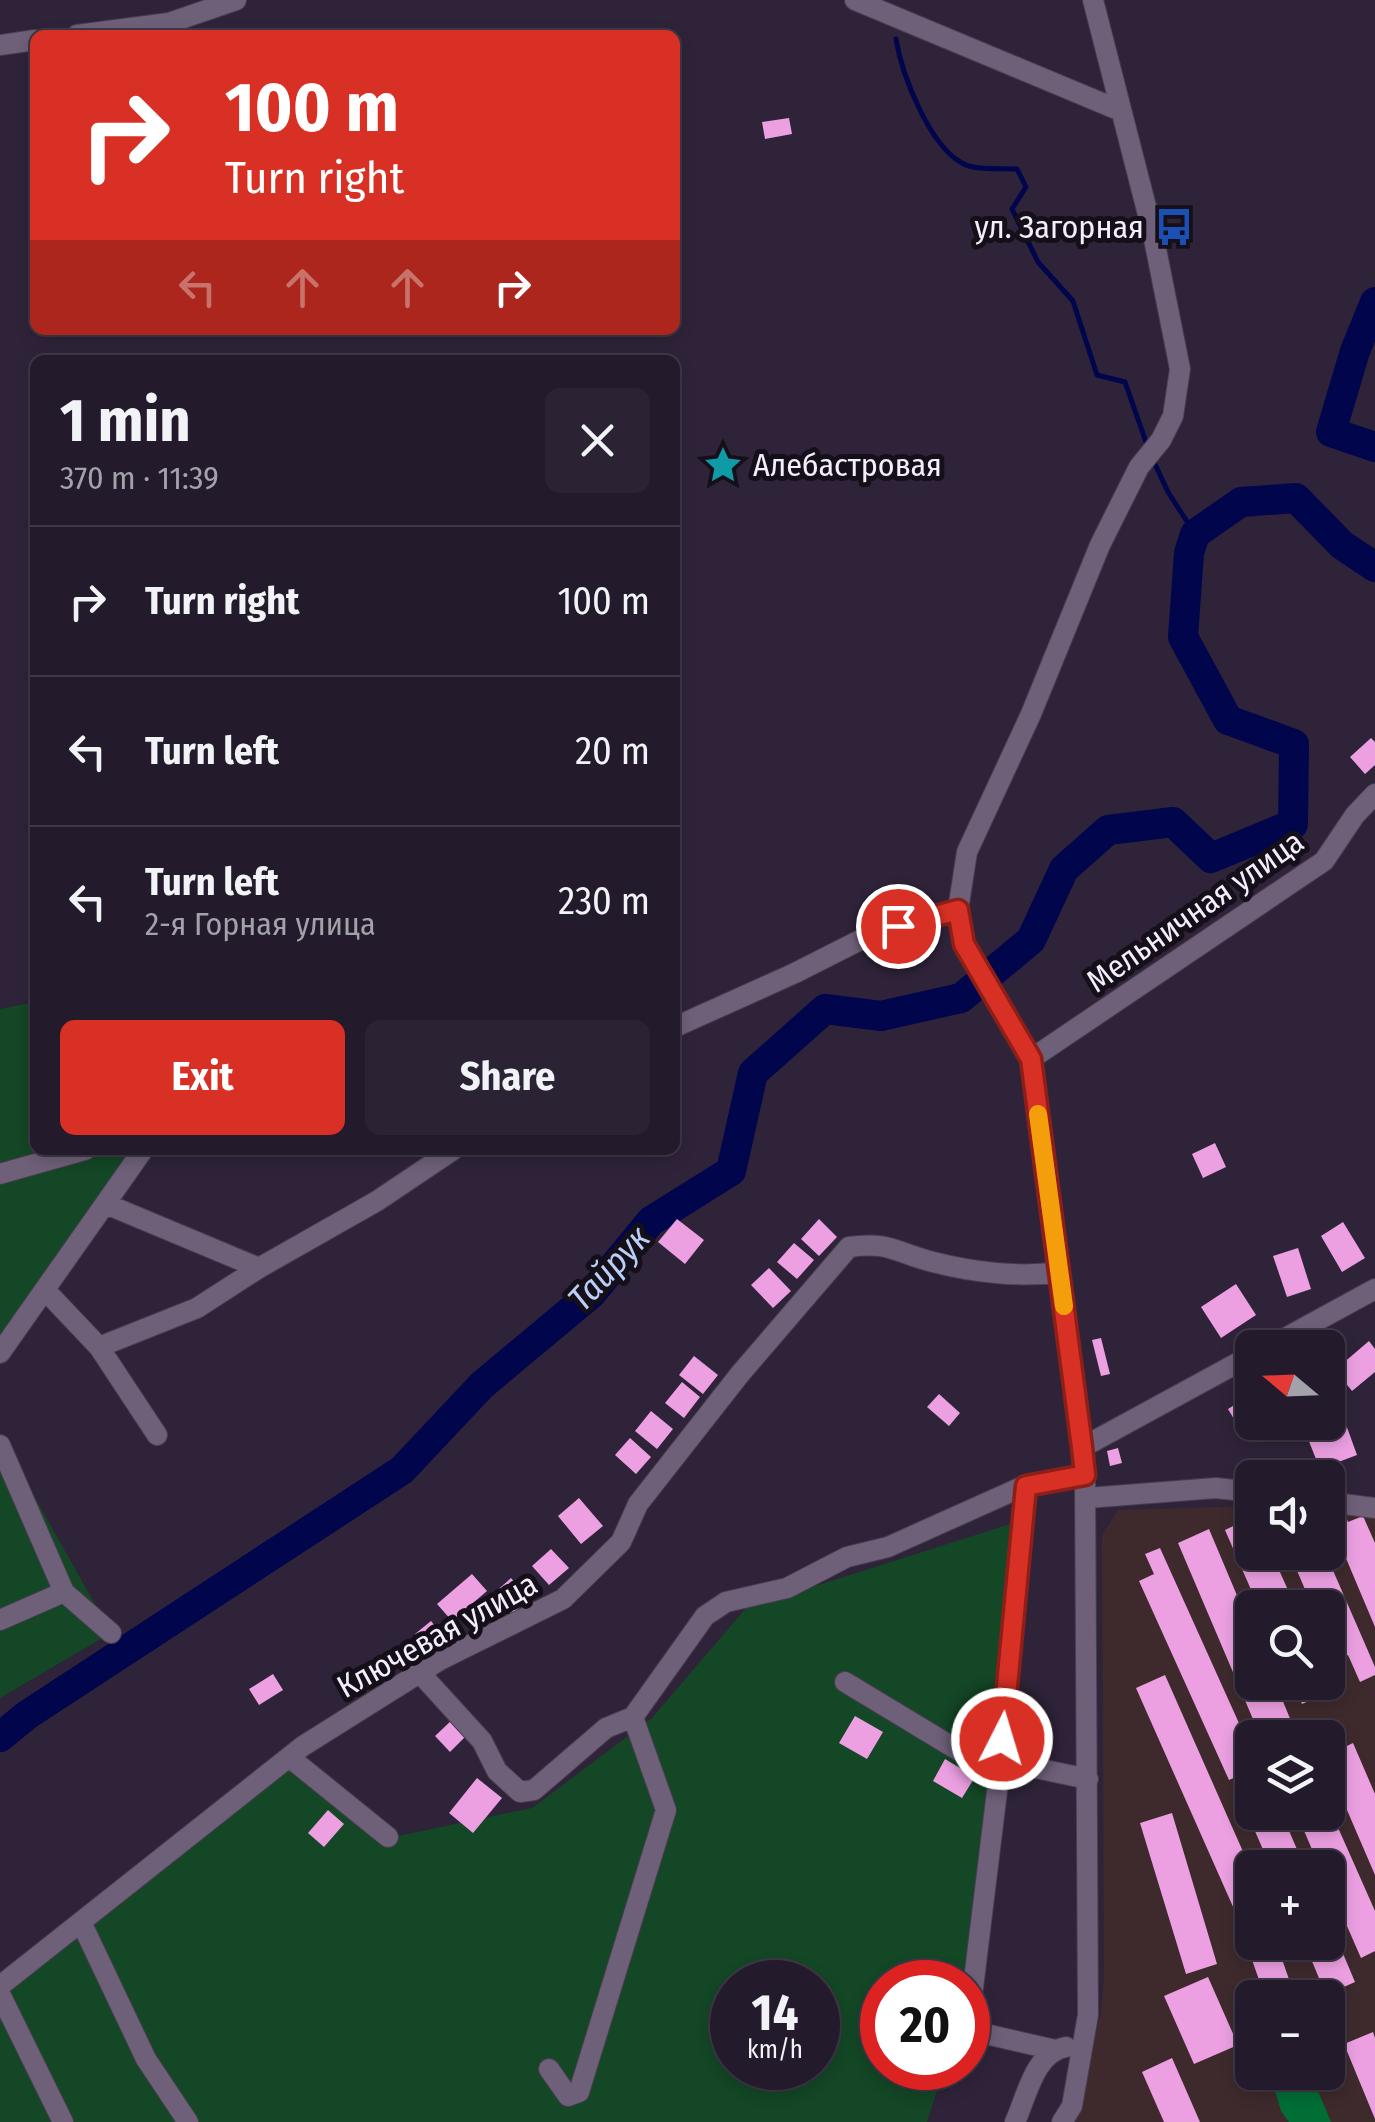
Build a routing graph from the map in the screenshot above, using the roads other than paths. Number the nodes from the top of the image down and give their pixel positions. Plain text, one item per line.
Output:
1 (236, 0) edge
2 (855, 0) edge
3 (1093, 0) edge
4 (115, 30) edge
5 (30, 41) edge
6 (0, 45) edge
7 (1122, 112) junction
8 (1375, 794) edge
9 (958, 910) junction
10 (680, 1025) edge
11 (1031, 1059) junction
12 (68, 1155) edge
13 (140, 1155) edge
14 (446, 1155) edge
15 (0, 1174) edge
16 (106, 1204) junction
17 (259, 1268) junction
18 (1059, 1272) junction
19 (1375, 1289) edge
20 (45, 1290) junction
21 (1300, 1330) edge
22 (99, 1347) junction
23 (0, 1353) edge
24 (1235, 1365) edge
25 (157, 1435) dead end
26 (0, 1445) edge
27 (1082, 1447) junction
28 (1085, 1475) junction
29 (1026, 1486) junction
30 (1235, 1490) edge
31 (1087, 1498) junction
32 (1345, 1504) edge
33 (1375, 1508) edge
34 (64, 1592) junction
35 (0, 1620) edge
36 (110, 1633) dead end
37 (420, 1673) junction
38 (844, 1682) dead end
39 (632, 1717) junction
40 (289, 1757) junction
41 (999, 1775) junction
42 (1088, 1779) junction
43 (388, 1837) dead end
44 (81, 1922) junction
45 (0, 1986) edge
46 (0, 1994) edge
47 (1083, 2044) junction
48 (1056, 2050) junction
49 (549, 2069) dead end
50 (63, 2122) edge
51 (188, 2122) edge
52 (1015, 2122) edge
53 (1062, 2122) edge

1 - 4 street
2 - 7 street
3 - 7 street
5 - 6 street
7 - 9 street
8 - 11 street, Мельничная улица
9 - 10 street
9 - 11 street
11 - 18 street
12 - 15 street
13 - 16 street
14 - 17 street
16 - 17 street
16 - 20 street
17 - 22 street
18 - 27 street
18 - 37 street, Ключевая улица
19 - 21 street
20 - 22 street
20 - 23 street
22 - 25 street
24 - 27 street
26 - 34 street
27 - 28 street
28 - 29 street
28 - 31 street
29 - 39 street
29 - 41 street
30 - 31 street
31 - 42 street
32 - 33 street
34 - 35 street
34 - 36 street
37 - 39 street
37 - 40 street, Ключевая улица
38 - 41 street
39 - 49 street
40 - 43 street
40 - 44 street, Ключевая улица
41 - 42 street
41 - 48 street
42 - 47 street
44 - 45 street, Ключевая улица
44 - 51 street
46 - 50 street
47 - 48 street
47 - 53 street
48 - 52 street

